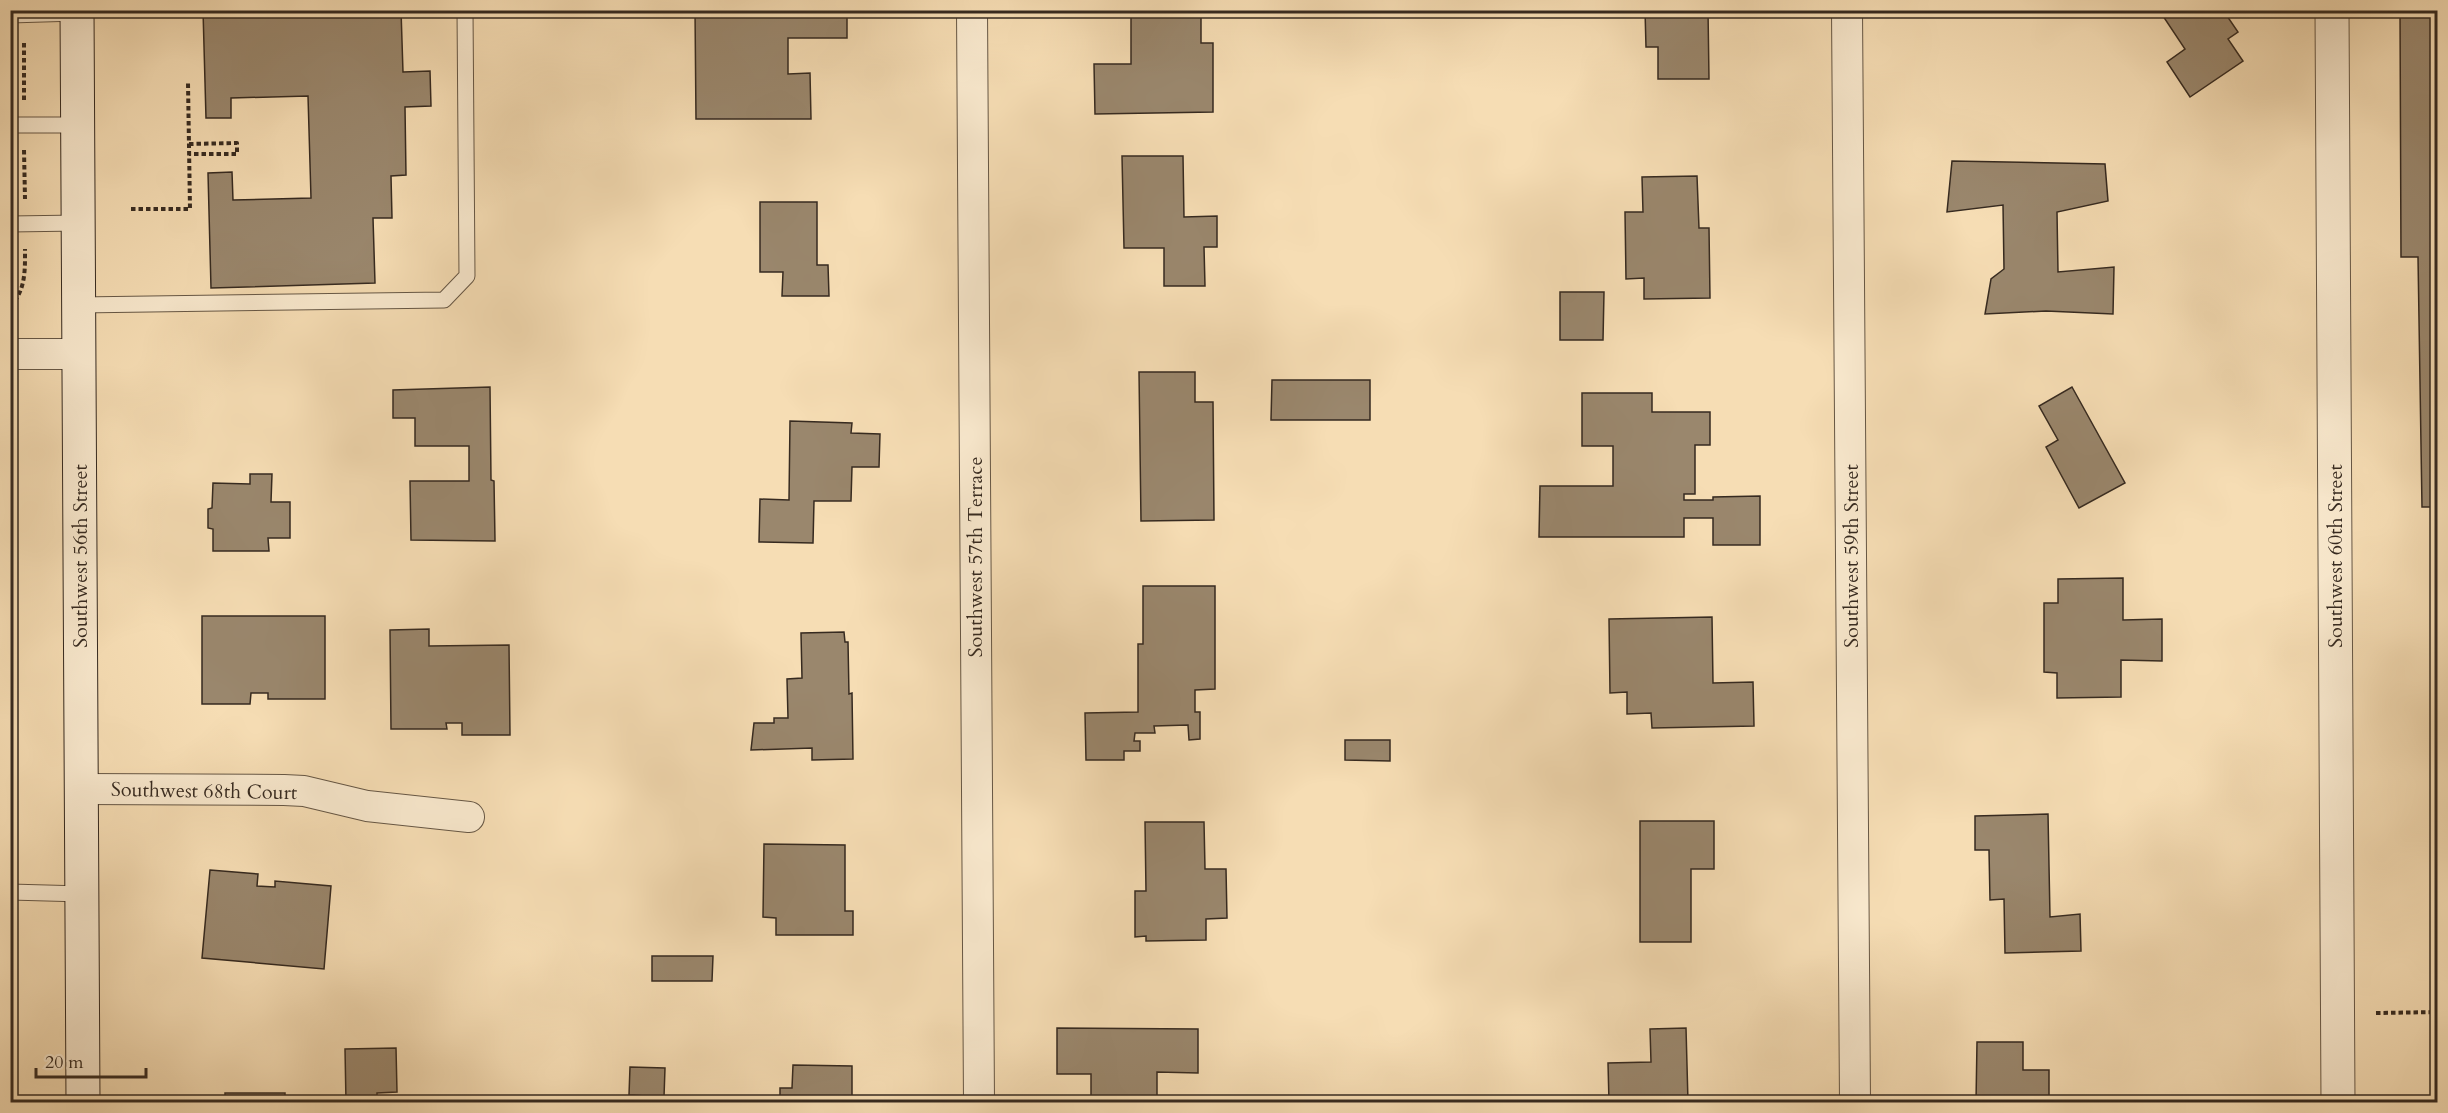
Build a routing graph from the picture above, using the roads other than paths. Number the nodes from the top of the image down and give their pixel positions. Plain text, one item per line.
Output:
1 (465, 10) edge
2 (972, 10) edge
3 (1847, 10) edge
4 (2332, 10) edge
5 (77, 12) edge
6 (17, 15) edge
7 (17, 125) edge
8 (78, 125) junction
9 (79, 223) junction
10 (18, 224) edge
11 (80, 305) junction
12 (10, 354) edge
13 (79, 354) junction
14 (82, 789) junction
15 (469, 818) dead end
16 (11, 892) edge
17 (83, 894) junction
18 (82, 1102) edge
19 (979, 1102) edge
20 (1855, 1102) edge
21 (2338, 1102) edge

1 - 11 lane
2 - 19 street, Southwest 57th Terrace
3 - 20 street, Southwest 59th Street
4 - 21 main road, Southwest 60th Street
5 - 6 lane
5 - 8 main road, Southwest 56th Street
7 - 8 lane
8 - 9 main road, Southwest 56th Street
9 - 10 lane
9 - 11 main road, Southwest 56th Street
11 - 13 main road, Southwest 56th Street
12 - 13 street
13 - 14 main road, Southwest 56th Street
14 - 15 street, Southwest 68th Court
14 - 17 main road, Southwest 56th Street
16 - 17 lane
17 - 18 main road, Southwest 56th Street

